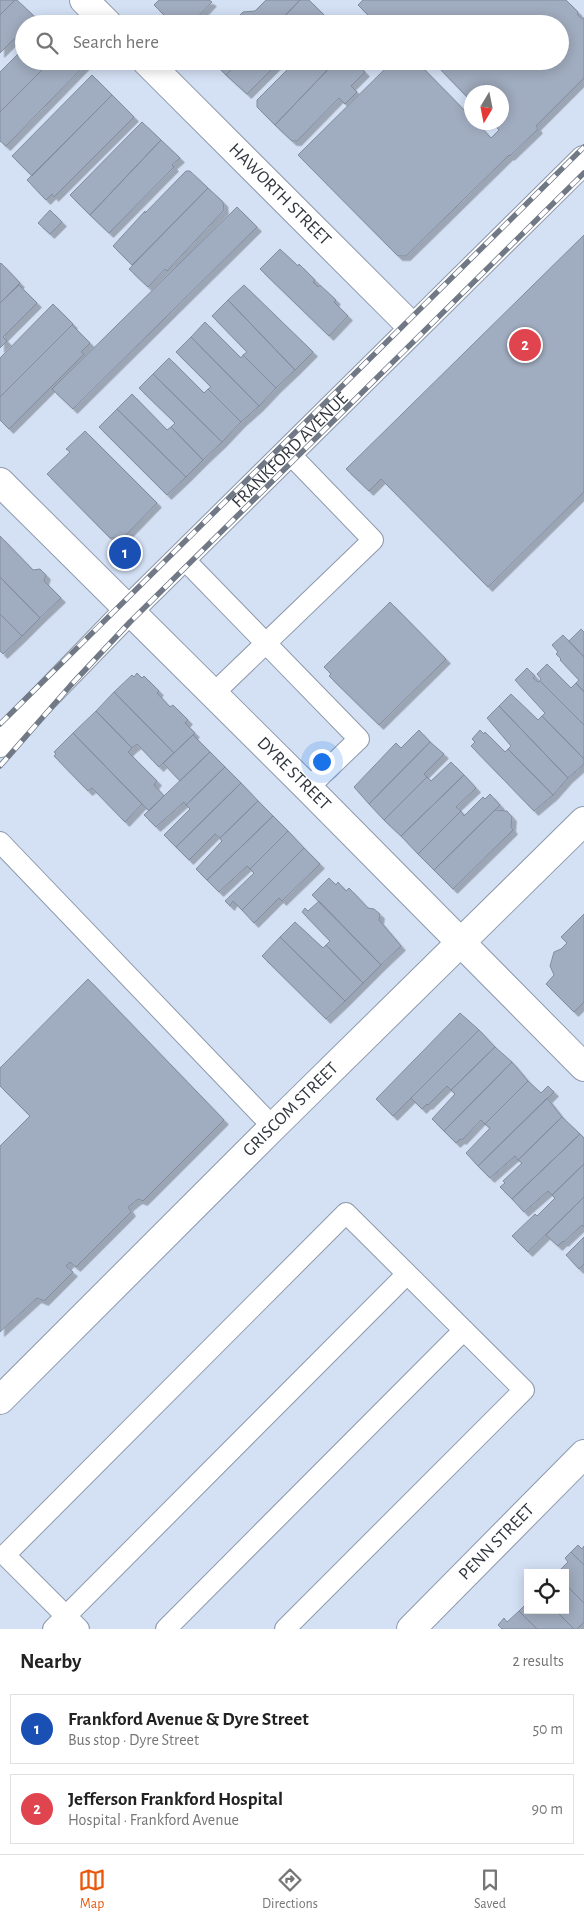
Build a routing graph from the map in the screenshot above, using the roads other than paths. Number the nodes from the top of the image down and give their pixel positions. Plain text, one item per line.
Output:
1 (84, 0) edge
2 (99, 15) edge
3 (155, 70) edge
4 (584, 160) edge
5 (413, 328) junction
6 (288, 452) junction
7 (0, 482) edge
8 (182, 557) junction
9 (129, 610) junction
10 (266, 643) junction
11 (213, 694) junction
12 (0, 743) edge
13 (308, 788) junction
14 (584, 821) edge
15 (0, 842) edge
16 (461, 942) junction
17 (584, 1067) edge
18 (273, 1127) junction
19 (407, 1274) junction
20 (464, 1330) junction
21 (0, 1400) edge
22 (584, 1454) edge
23 (66, 1625) edge
24 (166, 1629) edge
25 (285, 1629) edge
26 (411, 1629) edge

1 - 2 street
3 - 5 street, HAWORTH STREET
4 - 5 street, FRANKFORD AVENUE
5 - 6 street, FRANKFORD AVENUE
6 - 8 street, FRANKFORD AVENUE
6 - 10 lane
7 - 9 street, DYRE STREET
8 - 9 street, FRANKFORD AVENUE
8 - 10 lane
9 - 11 street, DYRE STREET
9 - 12 street, FRANKFORD AVENUE
10 - 11 lane
10 - 13 lane
11 - 13 street, DYRE STREET
13 - 16 street, DYRE STREET
14 - 16 street, GRISCOM STREET
15 - 18 lane
16 - 17 street, DYRE STREET
16 - 18 street, GRISCOM STREET
18 - 21 street, GRISCOM STREET
19 - 20 lane
19 - 23 lane
19 - 23 lane
20 - 24 lane
20 - 25 lane
22 - 26 street, PENN STREET

